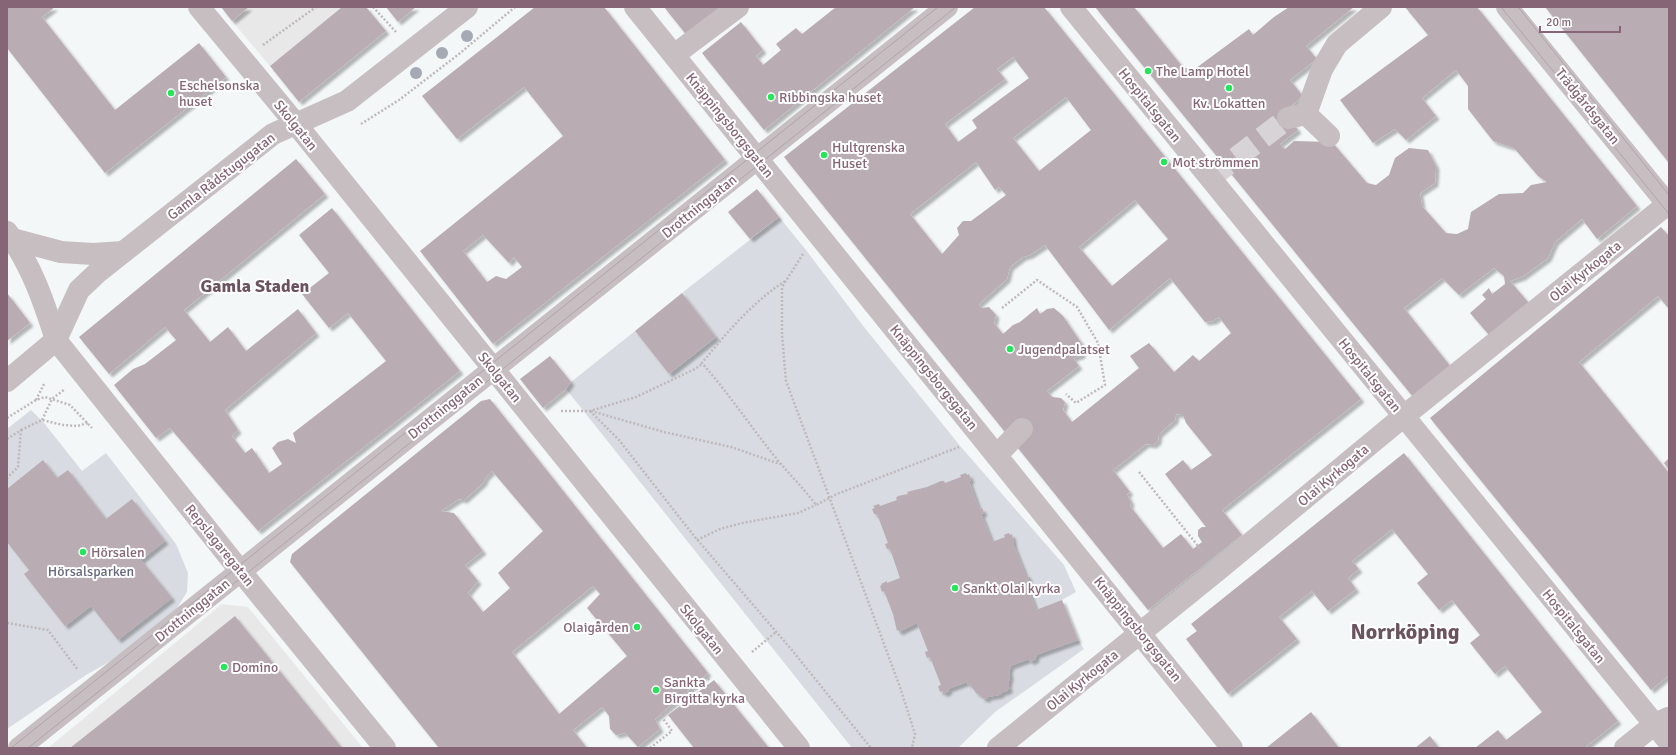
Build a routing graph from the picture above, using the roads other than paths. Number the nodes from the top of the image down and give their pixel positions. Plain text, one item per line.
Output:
1 (199, 7) edge
2 (467, 7) edge
3 (635, 7) edge
4 (738, 7) edge
5 (947, 7) edge
6 (1071, 7) edge
7 (1381, 7) edge
8 (1507, 7) edge
9 (674, 55) junction
10 (296, 124) junction
11 (1329, 136) dead end
12 (758, 159) junction
13 (1669, 204) edge
14 (9, 235) edge
15 (123, 252) junction
16 (56, 340) junction
17 (494, 369) junction
18 (7, 381) edge
19 (1404, 416) junction
20 (1022, 429) dead end
21 (991, 446) junction
22 (241, 571) junction
23 (1141, 632) junction
24 (1662, 721) edge
25 (1669, 742) edge
26 (19, 748) edge
27 (385, 748) edge
28 (799, 748) edge
29 (998, 748) edge
30 (1232, 748) edge
31 (1625, 748) edge

1 - 10 street, Skolgatan
2 - 10 street, Gamla Rådstugugatan
3 - 9 street, Knäppingsborgsgatan
4 - 9 street
5 - 12 street, Drottninggatan
6 - 19 street, Hospitalsgatan
7 - 11 street
8 - 13 street, Trädgårdsgatan
9 - 12 street, Knäppingsborgsgatan
10 - 15 street, Gamla Rådstugugatan
10 - 17 street, Skolgatan
12 - 17 street, Drottninggatan
12 - 21 street, Knäppingsborgsgatan
13 - 19 street, Olai Kyrkogata
14 - 15 street
14 - 16 street
15 - 16 street, Gamla Rådstugugatan
16 - 18 street, Gamla Rådstugugatan
16 - 22 street, Repslagaregatan
17 - 22 street, Drottninggatan
17 - 28 street, Skolgatan
19 - 23 street, Olai Kyrkogata
19 - 24 street, Hospitalsgatan
20 - 21 street
21 - 23 street, Knäppingsborgsgatan
22 - 26 street, Drottninggatan
22 - 27 street, Repslagaregatan
23 - 29 street, Olai Kyrkogata
23 - 30 street, Knäppingsborgsgatan
24 - 25 street, Hospitalsgatan
24 - 31 street

